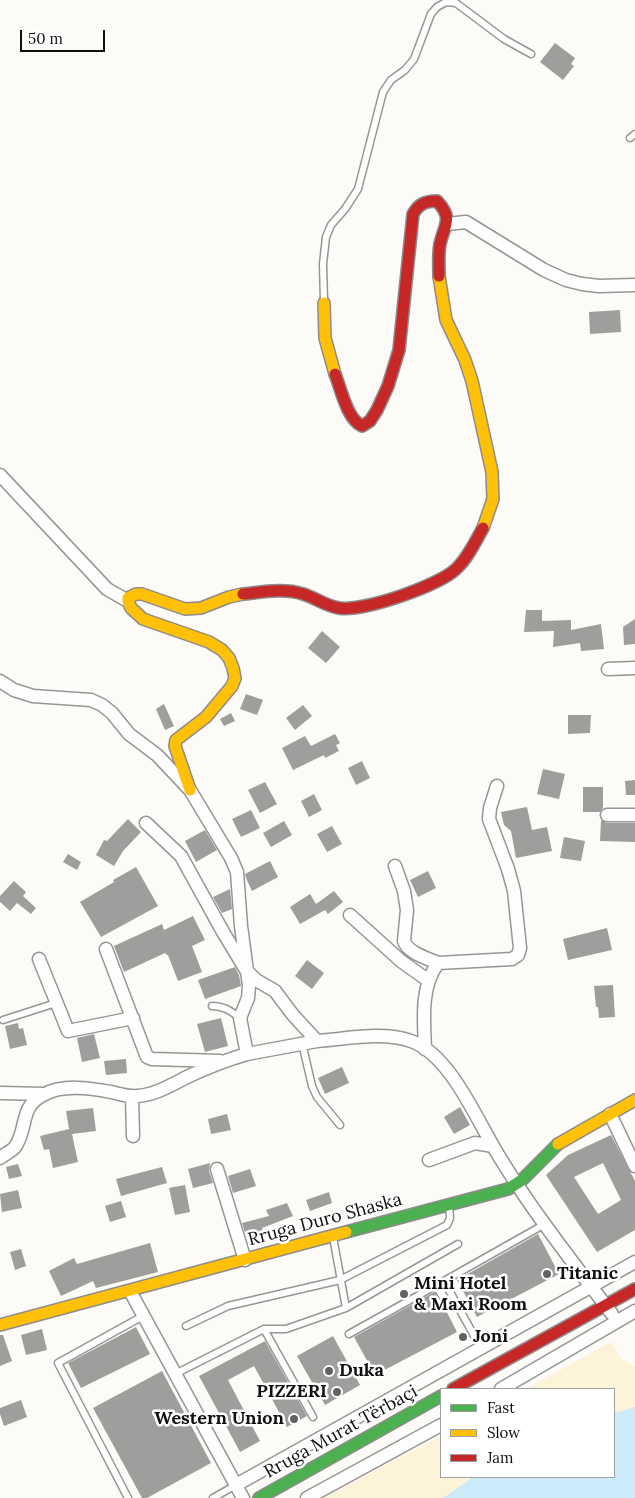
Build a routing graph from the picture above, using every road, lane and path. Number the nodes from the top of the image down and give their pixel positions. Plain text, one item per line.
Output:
1 (532, 54) dead end
2 (447, 224) junction
3 (635, 285) edge
4 (324, 303) joint
5 (0, 475) edge
6 (128, 601) junction
7 (635, 668) edge
8 (608, 669) dead end
9 (0, 681) edge
10 (497, 786) dead end
11 (190, 790) junction
12 (607, 815) dead end
13 (635, 815) edge
14 (146, 824) dead end
15 (395, 866) dead end
16 (350, 915) dead end
17 (106, 949) dead end
18 (39, 960) dead end
19 (438, 963) junction
20 (246, 970) junction
21 (429, 981) junction
22 (56, 1003) junction
23 (212, 1006) dead end
24 (133, 1018) junction
25 (240, 1018) junction
26 (3, 1020) dead end
27 (317, 1041) junction
28 (302, 1043) junction
29 (425, 1049) junction
30 (247, 1054) junction
31 (225, 1061) junction
32 (0, 1093) edge
33 (44, 1094) junction
34 (132, 1096) junction
35 (635, 1100) edge
36 (610, 1114) junction
37 (340, 1125) dead end
38 (133, 1136) dead end
39 (493, 1146) junction
40 (0, 1158) edge
41 (429, 1160) dead end
42 (635, 1166) edge
43 (217, 1169) dead end
44 (517, 1185) junction
45 (449, 1205) junction
46 (545, 1224) junction
47 (332, 1236) junction
48 (458, 1244) dead end
49 (245, 1260) junction
50 (635, 1262) edge
51 (340, 1280) junction
52 (444, 1281) junction
53 (592, 1287) junction
54 (635, 1288) edge
55 (130, 1291) junction
56 (635, 1302) edge
57 (346, 1308) junction
58 (608, 1310) junction
59 (635, 1311) edge
60 (143, 1316) junction
61 (0, 1325) edge
62 (186, 1326) dead end
63 (264, 1329) junction
64 (349, 1334) dead end
65 (477, 1341) dead end
66 (175, 1374) junction
67 (497, 1385) edge
68 (455, 1388) edge
69 (440, 1397) edge
70 (314, 1417) dead end
71 (440, 1426) edge
72 (394, 1436) dead end
73 (317, 1479) dead end
74 (236, 1486) junction
75 (128, 1498) edge
76 (213, 1498) edge
77 (243, 1498) edge
78 (259, 1498) edge
79 (307, 1498) edge

1 - 4 lane
2 - 3 street
2 - 4 street
2 - 6 street
5 - 6 street
6 - 11 street
7 - 8 street
9 - 11 street
10 - 19 street
11 - 20 street
12 - 13 street
14 - 20 street
15 - 19 street
16 - 21 street
17 - 24 street
18 - 22 street
19 - 21 street
20 - 25 street
20 - 27 street
21 - 29 street
22 - 24 street
22 - 26 lane
23 - 25 lane
24 - 31 street
25 - 30 street
27 - 28 street
27 - 29 street
28 - 30 street
28 - 37 lane
29 - 39 street
30 - 31 street
31 - 34 street
32 - 33 street
33 - 34 street
33 - 40 street
34 - 38 street
35 - 36 street, Rruga Duro Shaska
36 - 42 street
36 - 44 street, Rruga Duro Shaska
39 - 41 street
39 - 44 street
43 - 49 street
44 - 45 street, Rruga Duro Shaska
44 - 46 street
45 - 47 street, Rruga Duro Shaska
45 - 51 lane
46 - 52 lane
46 - 53 street
47 - 49 street, Rruga Duro Shaska
47 - 51 lane
48 - 57 lane
49 - 55 street, Rruga Duro Shaska
50 - 53 street
51 - 57 lane
51 - 62 lane
52 - 64 lane
52 - 65 lane
53 - 58 street
53 - 74 street
54 - 58 street
55 - 60 street
55 - 61 street, Rruga Duro Shaska
56 - 58 street
57 - 63 lane
58 - 67 street
58 - 68 street
59 - 67 street
60 - 66 street
60 - 75 lane
63 - 66 lane
63 - 70 lane
66 - 74 street
69 - 78 street, Rruga Murat Tërbaçi
71 - 79 street
72 - 73 street, Rruga Murat Tërbaçi
74 - 76 lane
74 - 77 street

